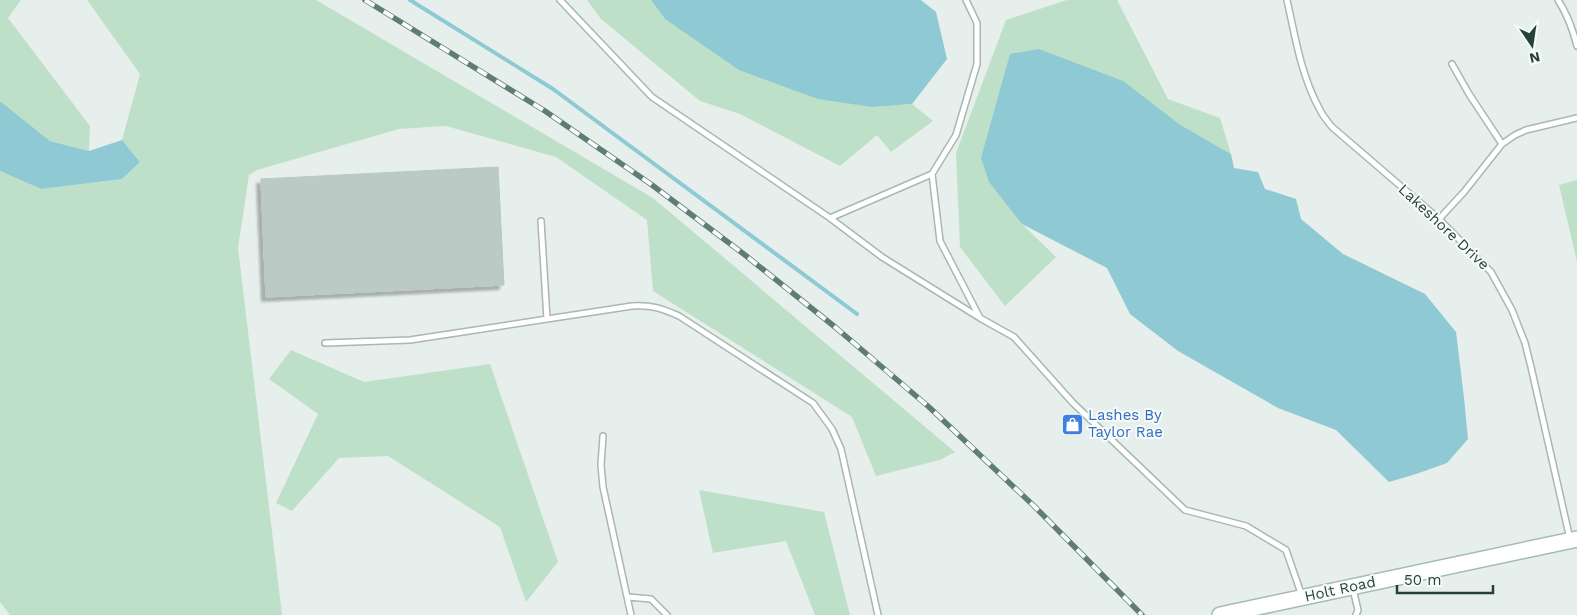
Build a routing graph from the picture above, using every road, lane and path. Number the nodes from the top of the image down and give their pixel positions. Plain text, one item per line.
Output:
1 (560, 0) edge
2 (966, 0) edge
3 (1287, 0) edge
4 (1558, 0) edge
5 (1577, 46) edge
6 (1452, 64) dead end
7 (1577, 118) edge
8 (1502, 144) junction
9 (932, 174) junction
10 (830, 218) junction
11 (1439, 219) junction
12 (540, 221) dead end
13 (980, 318) junction
14 (547, 319) junction
15 (325, 343) dead end
16 (603, 436) dead end
17 (1574, 539) edge
18 (1352, 586) junction
19 (1303, 596) junction
20 (628, 598) junction
21 (1263, 610) edge
22 (631, 615) edge
23 (667, 615) edge
24 (878, 615) edge
25 (1220, 615) edge
26 (1356, 615) edge

1 - 10 lane
2 - 9 lane
3 - 11 lane, Lakeshore Drive
4 - 5 lane
6 - 8 lane
7 - 8 lane
8 - 11 lane
9 - 10 lane
9 - 13 lane
10 - 13 lane
11 - 17 lane, Lakeshore Drive
12 - 14 lane
13 - 19 lane
14 - 15 lane
14 - 24 lane
16 - 20 lane
17 - 18 main road, Holt Road
18 - 19 main road, Holt Road
18 - 26 lane
19 - 21 main road, Holt Road
20 - 22 lane
20 - 23 lane
21 - 25 main road, Holt Road

